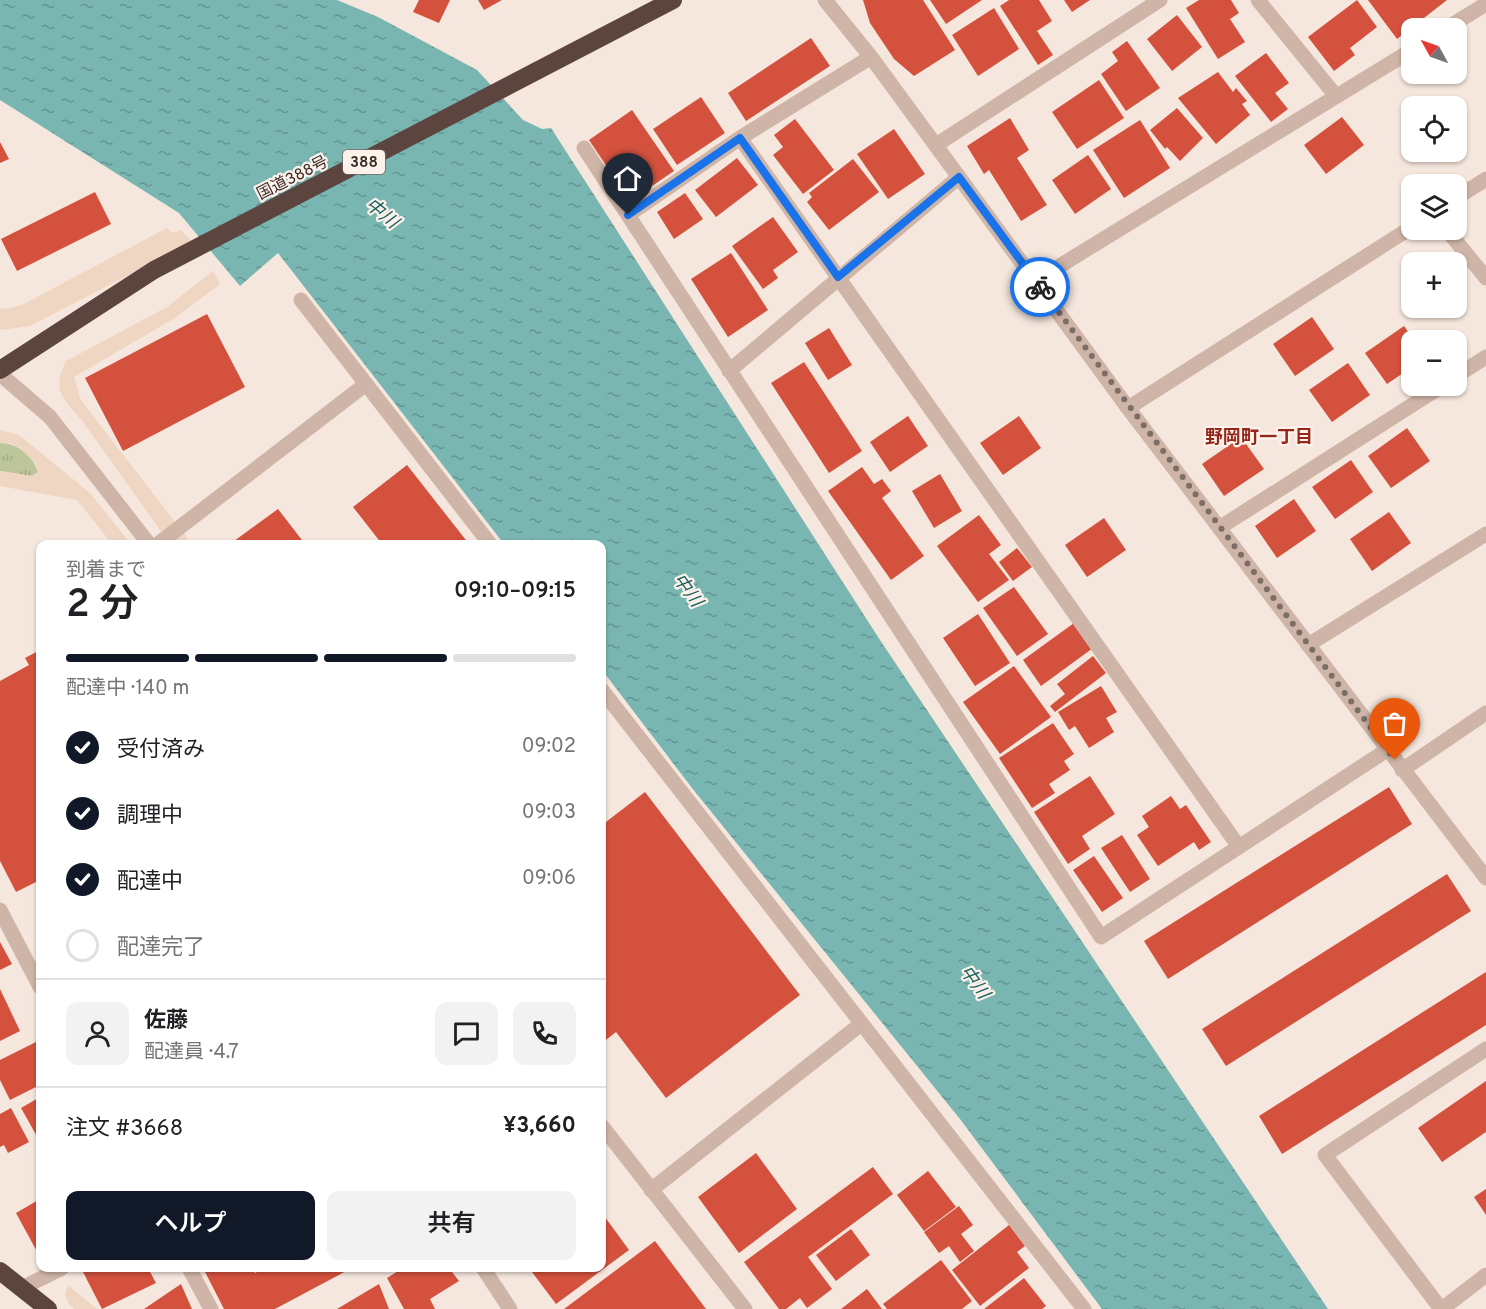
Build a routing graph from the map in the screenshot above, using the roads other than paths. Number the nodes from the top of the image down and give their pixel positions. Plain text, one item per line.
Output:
1 (673, 0) edge
2 (825, 0) edge
3 (1160, 0) edge
4 (1258, 0) edge
5 (1486, 4) edge
6 (1463, 18) edge
7 (871, 57) junction
8 (1401, 57) edge
9 (1336, 96) junction
10 (740, 138) junction
11 (936, 145) junction
12 (584, 148) dead end
13 (959, 177) junction
14 (1486, 179) edge
15 (1467, 191) edge
16 (628, 215) junction
17 (1401, 234) edge
18 (1455, 240) edge
19 (838, 277) junction
20 (1486, 278) edge
21 (1035, 281) junction
22 (301, 300) dead end
23 (1486, 357) edge
24 (1467, 369) edge
25 (0, 370) edge
26 (729, 371) junction
27 (0, 374) edge
28 (366, 384) junction
29 (1426, 396) edge
30 (1128, 408) junction
31 (1219, 528) junction
32 (1486, 534) edge
33 (146, 540) edge
34 (163, 540) edge
35 (487, 540) edge
36 (1308, 645) junction
37 (606, 695) edge
38 (1486, 713) edge
39 (1387, 750) junction
40 (1402, 770) junction
41 (1239, 847) junction
42 (1486, 878) edge
43 (0, 910) edge
44 (36, 979) edge
45 (861, 1024) junction
46 (1486, 1049) edge
47 (606, 1131) edge
48 (651, 1190) junction
49 (0, 1271) edge
50 (54, 1272) edge
51 (191, 1272) edge
52 (486, 1272) edge
53 (1486, 1275) edge
54 (22, 1288) junction
55 (48, 1309) edge
56 (212, 1309) edge
57 (510, 1309) edge
58 (745, 1309) edge
59 (1084, 1309) edge
60 (1441, 1309) edge

1 - 25 highway, 国道388号 / 388
2 - 7 street
3 - 11 street
4 - 9 street
5 - 6 street
7 - 10 street
7 - 11 street
8 - 9 street
9 - 21 street
10 - 16 street
10 - 19 street
11 - 13 street
12 - 16 street
13 - 19 street
13 - 21 street
14 - 15 street
16 - 26 street
17 - 30 street
18 - 20 street
19 - 26 street
19 - 41 street
21 - 30 street
22 - 28 street
23 - 24 street
26 - 41 street
27 - 33 street
28 - 34 street
28 - 35 street
29 - 31 street
30 - 31 street
31 - 36 street
32 - 36 street
36 - 39 street
37 - 45 street
38 - 40 street
39 - 40 street
39 - 41 street
40 - 42 street
43 - 44 street
45 - 48 street
45 - 59 street
46 - 60 street
47 - 48 street
48 - 58 street
49 - 54 highway
50 - 54 street
51 - 56 street
52 - 57 street
53 - 60 street
54 - 55 highway

